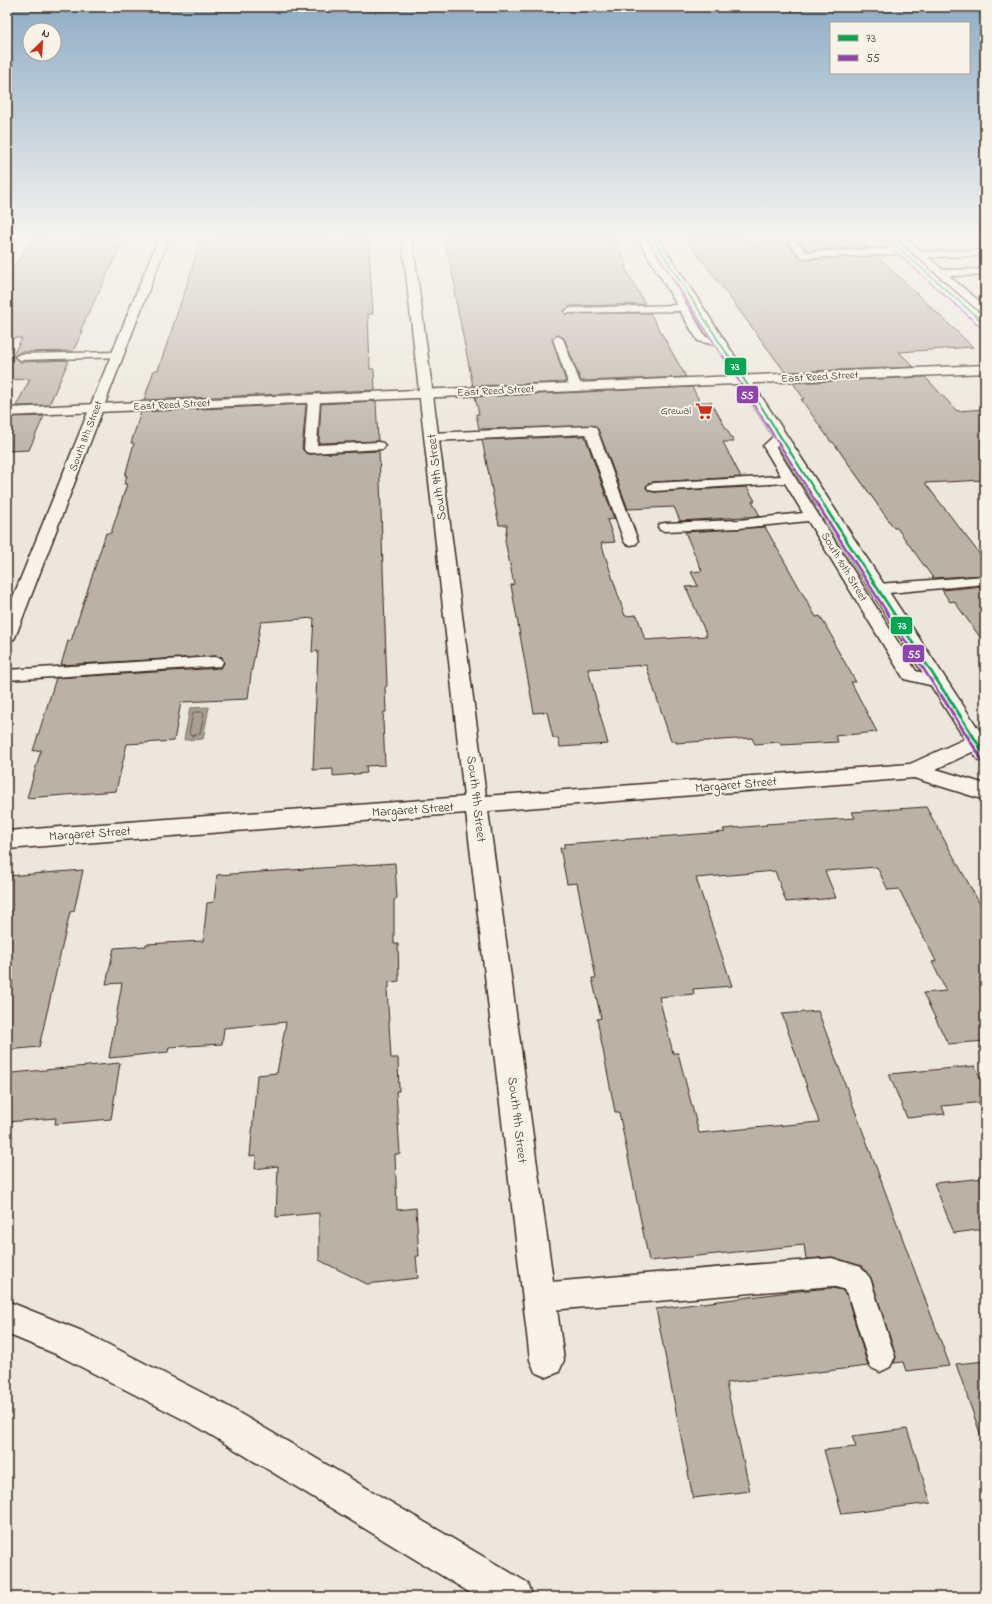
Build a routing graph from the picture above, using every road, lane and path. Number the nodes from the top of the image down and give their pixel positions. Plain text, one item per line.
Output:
1 (135, 312) edge
2 (417, 312) edge
3 (685, 312) edge
4 (700, 312) edge
5 (972, 312) edge
6 (985, 324) edge
7 (558, 339) dead end
8 (720, 343) junction
9 (118, 355) junction
10 (20, 357) dead end
11 (985, 369) edge
12 (743, 380) junction
13 (576, 388) junction
14 (427, 394) junction
15 (314, 399) junction
16 (96, 409) junction
17 (7, 412) edge
18 (432, 437) junction
19 (780, 437) junction
20 (379, 446) dead end
21 (790, 479) junction
22 (654, 487) dead end
23 (813, 516) junction
24 (665, 528) dead end
25 (631, 541) dead end
26 (985, 580) edge
27 (878, 589) junction
28 (7, 635) edge
29 (215, 662) dead end
30 (7, 674) edge
31 (938, 682) junction
32 (981, 749) edge
33 (914, 771) junction
34 (985, 792) edge
35 (476, 805) junction
36 (7, 840) edge
37 (539, 1297) junction
38 (7, 1317) edge
39 (880, 1357) dead end
40 (547, 1360) dead end
41 (514, 1597) edge

1 - 9 main road, South 8th Street
2 - 14 main road, South 9th Street
3 - 8 lane
4 - 8 main road, South 10th Street
5 - 6 main road
7 - 13 lane
8 - 12 main road, South 10th Street
9 - 10 lane
9 - 16 main road, South 8th Street
11 - 12 main road, East Reed Street
12 - 13 main road, East Reed Street
12 - 19 main road, South 10th Street
13 - 14 main road, East Reed Street
14 - 15 main road, East Reed Street
14 - 18 main road, South 9th Street
15 - 16 main road, East Reed Street
15 - 20 lane
16 - 17 main road, East Reed Street
16 - 28 main road, South 8th Street
18 - 25 lane
18 - 35 main road, South 9th Street
19 - 21 lane, South 10th Street
19 - 27 main road, South 10th Street
21 - 22 lane
21 - 23 lane, South 10th Street
23 - 24 lane
23 - 31 lane, South 10th Street
26 - 27 lane
27 - 31 main road, South 10th Street
29 - 30 lane
31 - 32 main road, South 10th Street
32 - 33 main road, Margaret Street
33 - 34 main road, Margaret Street
33 - 35 main road, Margaret Street
35 - 36 main road, Margaret Street
35 - 37 main road, South 9th Street
37 - 39 lane
37 - 40 main road, South 9th Street
38 - 41 main road

